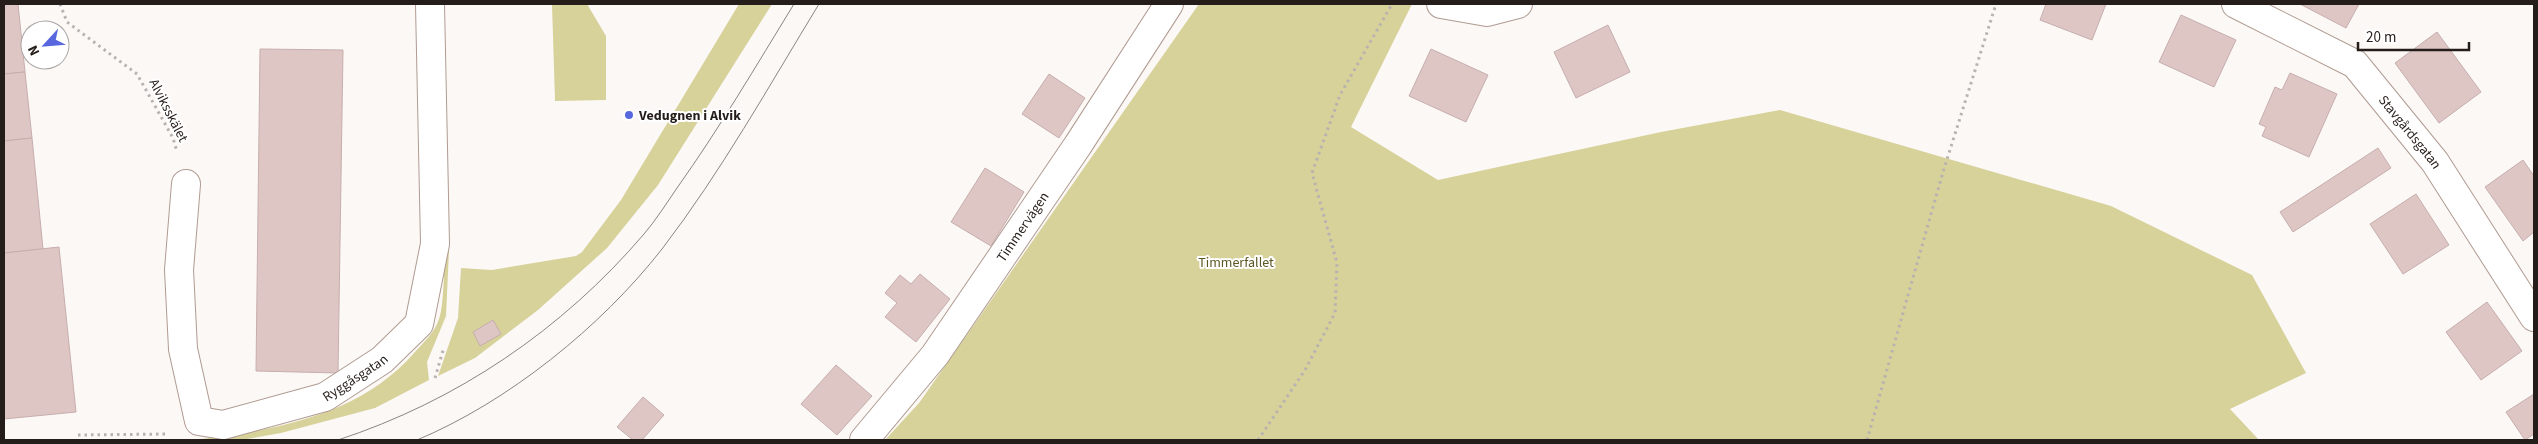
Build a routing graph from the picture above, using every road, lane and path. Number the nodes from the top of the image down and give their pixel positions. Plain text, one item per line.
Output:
1 (60, 4) edge
2 (430, 4) edge
3 (1169, 4) edge
4 (1392, 4) edge
5 (1441, 4) edge
6 (1518, 4) edge
7 (1996, 4) edge
8 (2236, 4) edge
9 (186, 184) joint
10 (2534, 317) edge
11 (199, 421) junction
12 (78, 435) dead end
13 (864, 440) edge
14 (1258, 440) edge
15 (1867, 440) edge

1 - 9 path, Alviksskälet
2 - 11 street, Ryggåsgatan
3 - 13 street, Timmervägen
4 - 14 path
5 - 6 street
7 - 15 path
8 - 10 street, Stavgårdsgatan
9 - 11 street
11 - 12 path

